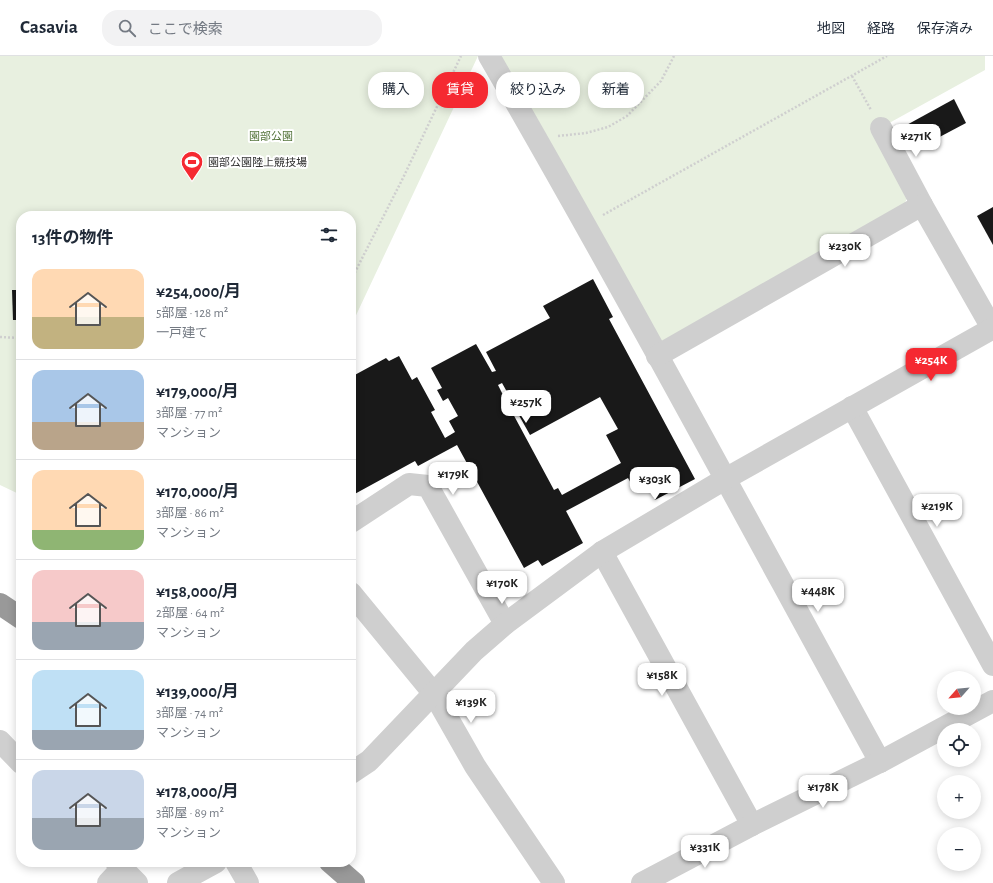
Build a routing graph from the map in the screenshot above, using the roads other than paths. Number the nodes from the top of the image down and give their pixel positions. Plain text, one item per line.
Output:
1 (489, 56) edge
2 (881, 128) road end
3 (922, 205) junction
4 (993, 328) edge
5 (657, 356) junction
6 (852, 407) junction
7 (725, 479) junction
8 (356, 519) edge
9 (602, 552) junction
10 (356, 599) edge
11 (5, 615) edge
12 (505, 624) junction
13 (16, 625) edge
14 (993, 665) edge
15 (434, 694) junction
16 (993, 701) edge
17 (0, 741) edge
18 (16, 758) edge
19 (880, 762) junction
20 (356, 770) edge
21 (752, 825) junction
22 (207, 867) edge
23 (239, 867) edge
24 (336, 867) edge
25 (178, 883) edge
26 (248, 883) edge
27 (354, 883) edge
28 (554, 883) edge
29 (642, 883) edge

1 - 5 street
2 - 3 street
3 - 4 street
3 - 5 street
4 - 6 street
5 - 7 street
6 - 7 street
6 - 14 street
7 - 9 street
7 - 19 street
8 - 12 street
9 - 12 street
9 - 21 street
10 - 15 street
11 - 13 highway
12 - 15 street
15 - 20 street
15 - 28 street
16 - 19 street
17 - 18 street
19 - 21 street
21 - 29 street
22 - 25 street
23 - 26 street
24 - 27 highway

